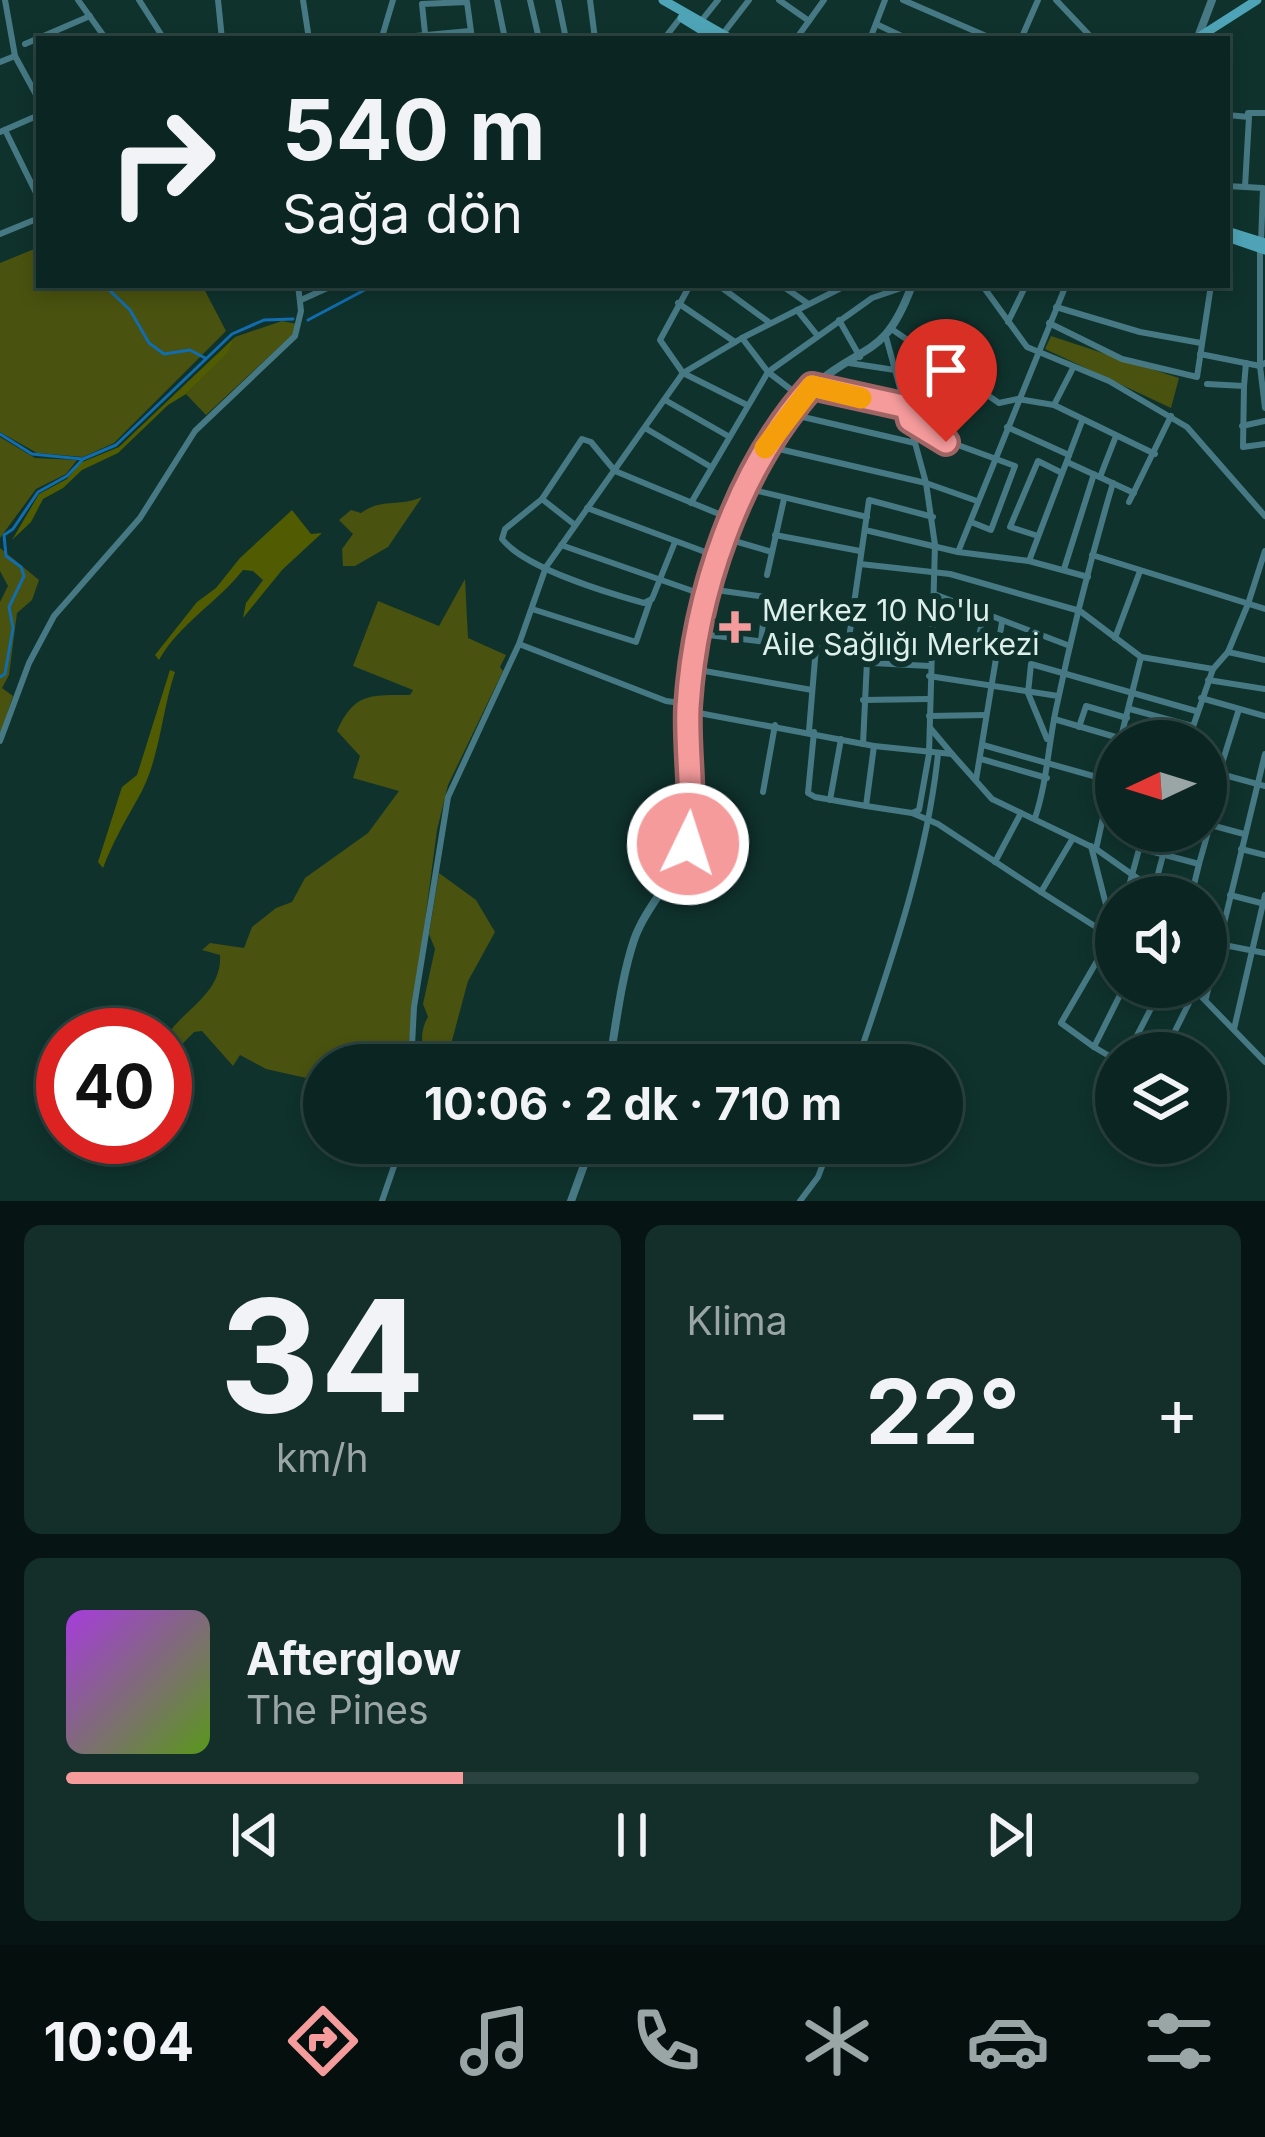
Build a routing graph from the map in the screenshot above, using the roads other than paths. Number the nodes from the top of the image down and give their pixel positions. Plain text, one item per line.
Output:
1 (5, 0) edge
2 (79, 0) edge
3 (139, 0) edge
4 (218, 0) edge
5 (303, 0) edge
6 (393, 0) edge
7 (497, 0) edge
8 (530, 0) edge
9 (558, 0) edge
10 (590, 0) edge
11 (651, 0) edge
12 (663, 0) edge
13 (718, 0) edge
14 (749, 0) edge
15 (778, 0) edge
16 (824, 0) edge
17 (885, 0) edge
18 (903, 0) edge
19 (1038, 0) edge
20 (1056, 0) edge
21 (1212, 0) edge
22 (1257, 0) edge
23 (90, 16) junction
24 (681, 17) junction
25 (808, 21) junction
26 (700, 22) junction
27 (876, 24) junction
28 (424, 33) junction
29 (471, 35) edge
30 (44, 36) edge
31 (104, 36) edge
32 (159, 36) edge
33 (222, 36) edge
34 (309, 36) edge
35 (383, 36) edge
36 (399, 36) edge
37 (504, 36) edge
38 (537, 36) edge
39 (565, 36) edge
40 (595, 36) edge
41 (666, 36) edge
42 (719, 36) edge
43 (720, 36) edge
44 (724, 36) edge
45 (798, 36) edge
46 (871, 36) edge
47 (902, 36) edge
48 (987, 36) edge
49 (1022, 36) edge
50 (1090, 36) edge
51 (1197, 36) edge
52 (1209, 36) edge
53 (36, 39) edge
54 (25, 44) dead end
55 (15, 56) junction
56 (0, 62) edge
57 (36, 94) edge
58 (1230, 113) edge
59 (1265, 113) edge
60 (1230, 114) edge
61 (36, 116) edge
62 (1, 131) edge
63 (1230, 186) edge
64 (1246, 187) junction
65 (36, 194) edge
66 (36, 219) edge
67 (0, 235) edge
68 (1230, 235) edge
69 (1263, 246) edge
70 (1262, 287) edge
71 (299, 288) edge
72 (327, 288) edge
73 (688, 288) edge
74 (724, 288) edge
75 (785, 288) edge
76 (826, 288) edge
77 (842, 288) edge
78 (902, 288) edge
79 (910, 288) edge
80 (984, 288) edge
81 (1024, 288) edge
82 (1065, 288) edge
83 (1210, 288) edge
84 (830, 294) junction
85 (301, 300) junction
86 (678, 303) junction
87 (808, 304) junction
88 (1056, 307) junction
89 (797, 310) junction
90 (839, 320) junction
91 (1007, 322) junction
92 (770, 323) junction
93 (1048, 323) junction
94 (889, 334) junction
95 (817, 335) junction
96 (739, 340) junction
97 (1201, 343) junction
98 (1036, 352) junction
99 (1200, 354) junction
100 (860, 357) junction
101 (849, 363) junction
102 (1246, 363) junction
103 (1263, 364) edge
104 (1073, 368) junction
105 (895, 370) junction
106 (683, 373) junction
107 (768, 373) junction
108 (1207, 384) dead end
109 (812, 386) junction
110 (1244, 386) junction
111 (976, 387) junction
112 (802, 398) junction
113 (1018, 399) junction
114 (665, 400) junction
115 (747, 405) junction
116 (1054, 405) junction
117 (907, 407) junction
118 (1265, 408) edge
119 (790, 414) junction
120 (1171, 416) junction
121 (910, 420) junction
122 (1082, 421) junction
123 (1265, 422) edge
124 (1243, 426) junction
125 (1007, 427) junction
126 (645, 428) junction
127 (728, 436) junction
128 (1116, 436) junction
129 (946, 442) junction
130 (916, 443) junction
131 (1265, 444) edge
132 (766, 446) junction
133 (1155, 454) junction
134 (1068, 458) junction
135 (995, 459) junction
136 (711, 466) junction
137 (615, 471) junction
138 (1062, 473) junction
139 (1097, 475) junction
140 (926, 483) junction
141 (1113, 483) junction
142 (745, 488) junction
143 (1134, 493) junction
144 (542, 499) junction
145 (784, 499) junction
146 (979, 501) junction
147 (1130, 502) dead end
148 (691, 503) junction
149 (587, 508) junction
150 (1265, 516) edge
151 (867, 517) junction
152 (933, 517) junction
153 (731, 519) junction
154 (971, 522) junction
155 (574, 525) junction
156 (866, 530) junction
157 (775, 536) junction
158 (1039, 536) junction
159 (723, 537) junction
160 (675, 542) junction
161 (561, 545) junction
162 (935, 545) junction
163 (772, 552) junction
164 (862, 552) junction
165 (958, 552) junction
166 (1091, 555) junction
167 (716, 556) junction
168 (1264, 557) edge
169 (1029, 561) junction
170 (860, 564) junction
171 (547, 567) junction
172 (1064, 569) junction
173 (1140, 571) junction
174 (935, 573) junction
175 (766, 575) dead end
176 (1088, 577) junction
177 (661, 582) junction
178 (708, 593) junction
179 (934, 594) junction
180 (650, 601) junction
181 (1248, 604) junction
182 (532, 609) junction
183 (1265, 609) edge
184 (1080, 611) junction
185 (984, 615) junction
186 (1002, 622) junction
187 (700, 634) junction
188 (1115, 638) junction
189 (761, 641) junction
190 (519, 644) junction
191 (930, 645) junction
192 (1071, 646) junction
193 (816, 647) junction
194 (848, 652) junction
195 (1228, 652) junction
196 (1142, 657) junction
197 (1265, 660) edge
198 (867, 661) junction
199 (929, 666) junction
200 (693, 669) junction
201 (1213, 669) junction
202 (1063, 674) junction
203 (929, 676) junction
204 (1208, 680) junction
205 (991, 686) junction
206 (1265, 688) edge
207 (812, 690) junction
208 (1028, 693) junction
209 (1133, 694) junction
210 (1058, 696) junction
211 (1201, 698) junction
212 (929, 699) junction
213 (863, 700) junction
214 (688, 708) junction
215 (1239, 709) junction
216 (1196, 711) junction
217 (1128, 713) junction
218 (929, 716) junction
219 (986, 716) junction
220 (1265, 716) edge
221 (1054, 719) junction
222 (1126, 720) edge
223 (1162, 720) edge
224 (1194, 720) edge
225 (775, 725) junction
226 (929, 727) junction
227 (1079, 727) junction
228 (811, 732) junction
229 (1095, 732) edge
230 (841, 739) junction
231 (0, 741) edge
232 (1049, 742) junction
233 (863, 744) junction
234 (983, 745) junction
235 (874, 746) junction
236 (1227, 747) edge
237 (934, 754) junction
238 (952, 754) junction
239 (1265, 754) edge
240 (981, 759) junction
241 (1047, 765) junction
242 (1227, 775) edge
243 (1048, 778) junction
244 (976, 780) junction
245 (1095, 780) edge
246 (1261, 784) edge
247 (764, 792) dead end
248 (830, 800) junction
249 (866, 806) junction
250 (912, 813) junction
251 (1021, 813) junction
252 (1035, 818) junction
253 (927, 819) junction
254 (1227, 830) edge
255 (1244, 834) junction
256 (1073, 838) junction
257 (1095, 842) edge
258 (1093, 848) junction
259 (1241, 849) junction
260 (1137, 852) edge
261 (1152, 852) edge
262 (1202, 852) edge
263 (1163, 855) junction
264 (1265, 855) edge
265 (995, 862) junction
266 (1199, 864) junction
267 (1133, 872) junction
268 (1100, 876) edge
269 (1132, 876) edge
270 (1138, 876) edge
271 (1157, 876) edge
272 (1196, 876) edge
273 (1041, 892) junction
274 (1230, 895) junction
275 (1264, 899) edge
276 (1227, 908) edge
277 (1095, 926) edge
278 (1227, 946) edge
279 (1252, 951) junction
280 (1265, 953) edge
281 (1095, 968) edge
282 (1114, 1008) edge
283 (1215, 1008) edge
284 (1234, 1029) junction
285 (412, 1044) edge
286 (612, 1044) edge
287 (863, 1044) edge
288 (1094, 1047) joint
289 (1265, 1062) edge
290 (395, 1164) edge
291 (584, 1164) edge
292 (823, 1164) edge
293 (382, 1201) edge
294 (571, 1201) edge
295 (800, 1201) edge

1 - 55 street
2 - 23 street
3 - 32 street
4 - 33 street
5 - 34 street
6 - 35 street
7 - 37 street
8 - 38 street
9 - 39 street
10 - 40 street
11 - 24 main road
12 - 26 main road
13 - 26 street
14 - 44 street
15 - 25 street
16 - 25 street
17 - 27 street
18 - 48 street
19 - 49 street
20 - 50 street
21 - 51 street
22 - 52 main road
23 - 30 street
23 - 31 street
24 - 41 street
24 - 42 main road
25 - 45 street
26 - 43 main road
27 - 46 street
27 - 47 street
28 - 29 street
28 - 29 street
28 - 36 street
53 - 54 street
55 - 56 street
55 - 57 street
58 - 59 street
60 - 64 street
61 - 62 street
62 - 65 street
63 - 64 street
64 - 69 street
66 - 67 street
68 - 69 main road
69 - 70 street
70 - 103 street
71 - 85 street
72 - 85 street
73 - 86 street
74 - 92 street
75 - 87 street
76 - 84 street
77 - 84 street
78 - 90 street
79 - 94 street
80 - 91 street
81 - 91 street
82 - 88 street
83 - 97 street
84 - 87 street
85 - 231 street
86 - 96 street
86 - 106 street
87 - 89 street
88 - 93 street
88 - 97 street
89 - 92 street
89 - 95 street
90 - 95 street
90 - 100 street
91 - 98 street
92 - 96 street
93 - 98 street
93 - 99 street
94 - 100 street
94 - 105 street
94 - 111 street
95 - 107 street
96 - 106 street
96 - 107 street
97 - 99 street
98 - 104 street
98 - 113 street
99 - 102 street
100 - 101 street
101 - 105 street
101 - 109 street
102 - 103 street
102 - 110 street
103 - 118 street
104 - 116 street
104 - 120 street
105 - 117 street
106 - 114 street
106 - 115 street
107 - 112 street
107 - 115 street
108 - 110 street
109 - 112 street
109 - 117 street
110 - 124 street
111 - 113 street
111 - 129 street
112 - 119 street
113 - 116 street
113 - 125 street
114 - 126 street
114 - 127 street
115 - 127 street
116 - 122 street
117 - 121 street
119 - 130 street
119 - 132 street
120 - 133 street
120 - 150 street
121 - 129 street
121 - 130 street
122 - 128 street
122 - 134 street
123 - 124 street
124 - 131 street
125 - 134 street
125 - 135 street
126 - 136 street
126 - 137 street
127 - 136 street
128 - 133 street
128 - 139 street
129 - 135 street
130 - 140 street
132 - 140 street
132 - 142 street
133 - 143 street
134 - 138 street
134 - 139 street
135 - 146 street
135 - 154 street
136 - 148 street
137 - 144 street
137 - 148 street
137 - 149 street
138 - 158 street
138 - 158 street
139 - 141 street
139 - 172 street
140 - 146 street
140 - 152 street
141 - 143 street
141 - 166 street
142 - 145 street
142 - 153 street
143 - 147 street
144 - 155 street
144 - 171 street
145 - 151 street
145 - 157 street
146 - 154 street
148 - 153 street
149 - 155 street
149 - 160 street
151 - 152 street
151 - 156 street
152 - 162 street
153 - 159 street
154 - 165 street
155 - 161 street
156 - 162 street
156 - 164 street
157 - 163 street
157 - 164 street
158 - 169 street
159 - 163 street
159 - 167 street
160 - 167 street
160 - 177 street
161 - 171 street
161 - 177 street
162 - 165 street
162 - 174 street
163 - 175 street
164 - 170 street
165 - 169 street
166 - 173 street
166 - 176 street
167 - 178 street
168 - 181 street
169 - 172 street
170 - 174 street
170 - 194 street
171 - 180 street
171 - 182 street
172 - 176 street
173 - 181 street
173 - 188 street
174 - 179 street
174 - 184 street
176 - 184 street
177 - 178 street
177 - 180 street
178 - 187 street
178 - 189 street
179 - 185 street
179 - 191 street
180 - 182 street
181 - 183 street
181 - 195 street
182 - 190 street
184 - 188 street
184 - 192 street
185 - 186 street
185 - 191 street
186 - 192 street
186 - 205 street
187 - 189 street
187 - 200 street
188 - 196 street
189 - 193 street
190 - 214 street
190 - 285 street
191 - 199 street
192 - 202 street
193 - 194 street
193 - 207 street
194 - 198 street
195 - 197 street
195 - 201 street
196 - 201 street
196 - 209 street
198 - 199 street
198 - 213 street
199 - 203 street
200 - 207 street
200 - 214 street
201 - 204 street
202 - 208 street
202 - 209 street
202 - 210 street
203 - 205 street
203 - 212 street
204 - 206 street
204 - 211 street
205 - 208 street
205 - 219 street
207 - 228 street
208 - 210 street
208 - 232 street
209 - 216 street
209 - 217 street
210 - 221 street
211 - 215 street
211 - 216 street
212 - 213 street
212 - 218 street
213 - 233 street
214 - 225 street
214 - 286 street
215 - 220 street
215 - 236 street
216 - 224 street
217 - 222 street
217 - 223 street
217 - 227 street
218 - 219 street
218 - 226 street
219 - 234 street
221 - 227 street
221 - 232 street
225 - 228 street
225 - 247 street
226 - 237 street
226 - 238 street
227 - 229 street
228 - 230 street
228 - 248 street
230 - 233 street
230 - 248 street
232 - 241 street
233 - 235 street
234 - 240 street
234 - 241 street
235 - 237 street
235 - 249 street
237 - 238 street
237 - 250 street
237 - 253 street
238 - 244 street
239 - 246 street
240 - 243 street
240 - 244 street
241 - 243 street
241 - 245 street
242 - 246 street
243 - 252 street
244 - 251 street
246 - 255 street
248 - 249 street
249 - 250 street
250 - 253 street
251 - 252 street
251 - 265 street
252 - 256 street
253 - 265 street
253 - 287 street
254 - 255 street
255 - 259 street
256 - 258 street
256 - 273 street
257 - 258 street
258 - 267 street
258 - 268 street
259 - 264 street
259 - 274 street
260 - 267 street
261 - 263 street
262 - 266 street
263 - 266 street
263 - 271 street
265 - 273 street
266 - 272 street
267 - 269 street
267 - 270 street
273 - 277 street
274 - 275 street
274 - 276 street
275 - 279 street
278 - 279 street
279 - 280 street
279 - 284 street
281 - 288 street
282 - 288 street
283 - 284 street
284 - 289 street
290 - 293 street
291 - 294 street
292 - 295 street

